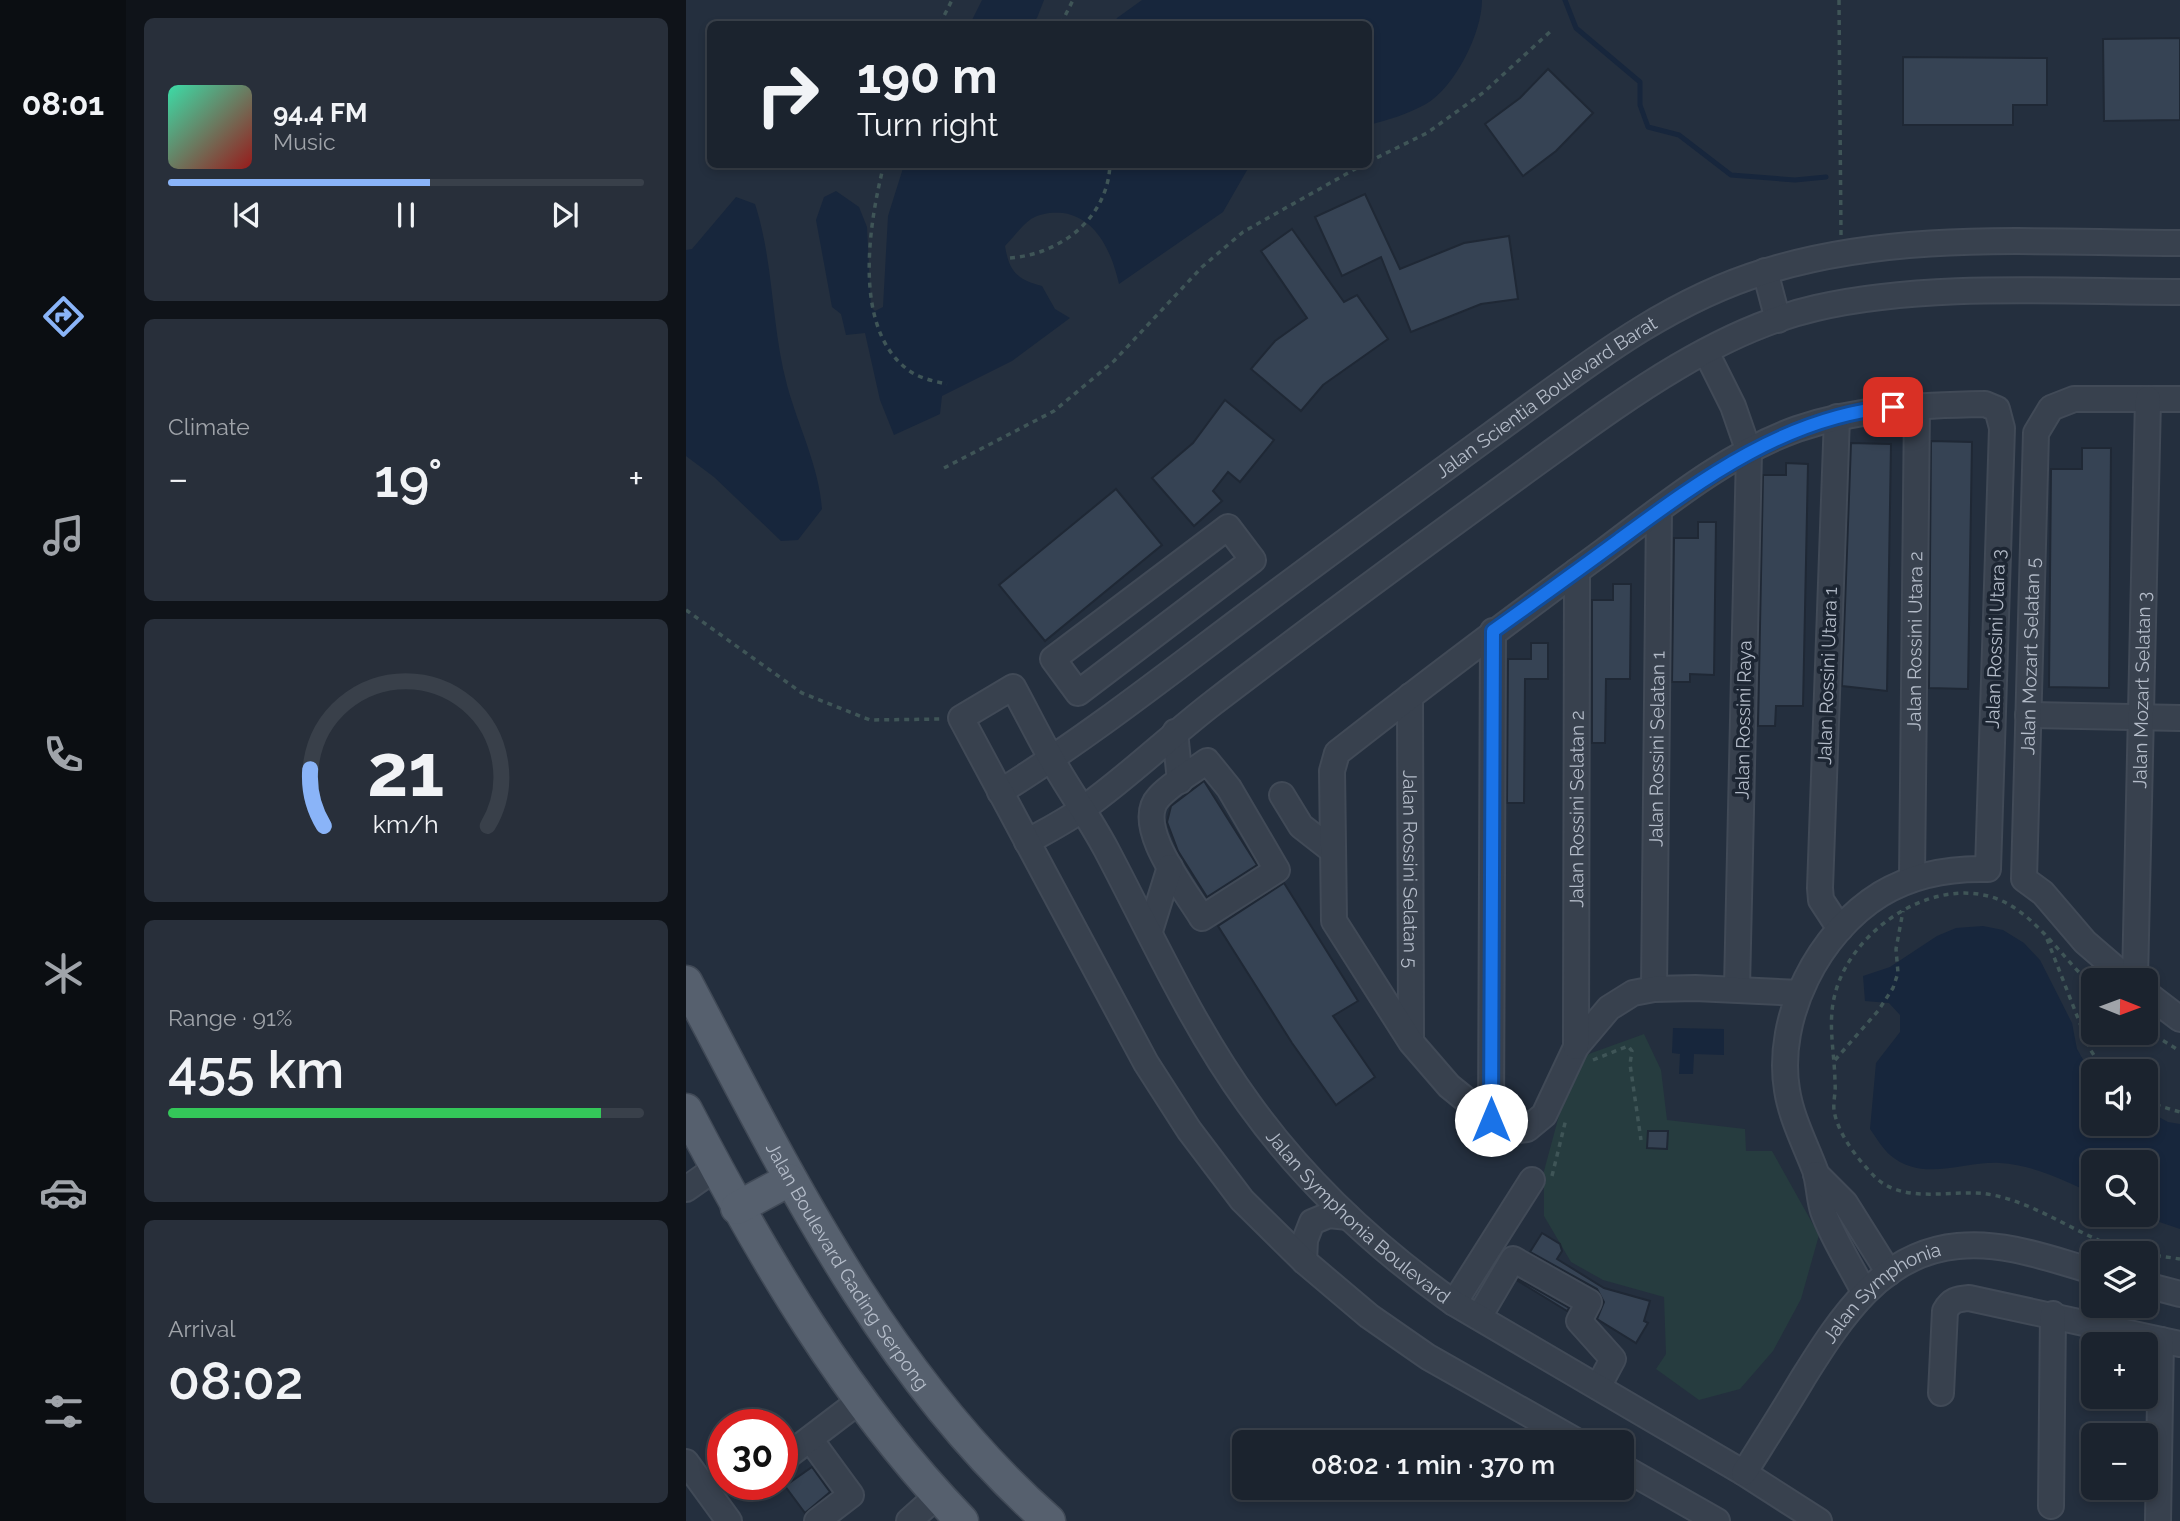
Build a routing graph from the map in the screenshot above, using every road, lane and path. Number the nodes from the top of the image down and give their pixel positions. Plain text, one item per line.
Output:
1 (952, 0) edge
2 (1073, 0) edge
3 (1839, 0) edge
4 (942, 21) edge
5 (1062, 21) edge
6 (1552, 30) dead end
7 (1372, 160) edge
8 (883, 168) edge
9 (1109, 168) edge
10 (1357, 168) edge
11 (2180, 243) edge
12 (1841, 253) junction
13 (1010, 258) dead end
14 (1765, 271) junction
15 (2180, 292) edge
16 (1778, 320) junction
17 (1706, 352) junction
18 (947, 384) dead end
19 (2148, 399) junction
20 (2180, 399) edge
21 (1917, 405) junction
22 (1837, 416) junction
23 (1749, 452) junction
24 (944, 468) dead end
25 (1659, 510) junction
26 (1577, 571) junction
27 (1223, 582) junction
28 (686, 610) edge
29 (1247, 614) junction
30 (1493, 631) junction
31 (1410, 696) junction
32 (2028, 715) junction
33 (2141, 717) junction
34 (961, 718) junction
35 (2180, 718) edge
36 (1175, 732) junction
37 (1052, 760) junction
38 (1180, 781) junction
39 (1000, 792) junction
40 (1282, 795) dead end
41 (1084, 808) junction
42 (1027, 842) junction
43 (1333, 851) junction
44 (1170, 867) junction
45 (1912, 879) junction
46 (1178, 907) dead end
47 (1903, 911) junction
48 (1840, 929) junction
49 (1150, 931) junction
50 (2046, 937) junction
51 (2117, 968) edge
52 (2132, 968) edge
53 (2081, 973) edge
54 (686, 982) edge
55 (1737, 988) junction
56 (1654, 989) junction
57 (1800, 993) junction
58 (2158, 1002) edge
59 (2180, 1019) edge
60 (2158, 1037) edge
61 (1411, 1042) junction
62 (2180, 1051) edge
63 (1580, 1057) junction
64 (2096, 1059) edge
65 (1834, 1061) junction
66 (2158, 1106) edge
67 (686, 1111) edge
68 (2180, 1112) edge
69 (1568, 1113) dead end
70 (1491, 1120) junction
71 (1641, 1140) dead end
72 (716, 1168) junction
73 (1816, 1174) junction
74 (789, 1180) junction
75 (1532, 1180) joint
76 (686, 1189) edge
77 (737, 1208) junction
78 (1348, 1217) junction
79 (2105, 1241) edge
80 (2158, 1256) edge
81 (2180, 1259) edge
82 (1304, 1261) junction
83 (2081, 1268) edge
84 (1889, 1273) junction
85 (2158, 1288) edge
86 (1864, 1292) junction
87 (2180, 1294) edge
88 (1454, 1303) junction
89 (2053, 1314) junction
90 (1479, 1317) junction
91 (2171, 1342) edge
92 (1598, 1387) junction
93 (1941, 1393) dead end
94 (862, 1399) junction
95 (1557, 1430) edge
96 (810, 1439) junction
97 (798, 1448) edge
98 (686, 1462) edge
99 (1744, 1473) junction
100 (1634, 1474) edge
101 (938, 1495) junction
102 (2051, 1506) dead end
103 (729, 1521) edge
104 (817, 1521) edge
105 (909, 1521) edge
106 (962, 1521) edge
107 (1049, 1521) edge
108 (1717, 1521) edge
109 (1819, 1521) edge
110 (2158, 1521) edge

1 - 4 path
2 - 5 path
3 - 12 path
6 - 7 path
8 - 18 path
9 - 13 path
10 - 24 path
11 - 12 street, Jalan Scientia Boulevard Barat
12 - 14 street, Jalan Scientia Boulevard Barat
14 - 16 street
14 - 29 street, Jalan Scientia Boulevard Barat
15 - 16 street
16 - 17 street
17 - 23 street
17 - 36 street
19 - 20 street
19 - 32 street, Jalan Mozart Selatan 5
19 - 33 street, Jalan Mozart Selatan 3
21 - 22 street
21 - 45 street, Jalan Rossini Utara 2
21 - 45 street, Jalan Rossini Utara 3
22 - 23 street
22 - 48 street, Jalan Rossini Utara 1
23 - 25 street
23 - 55 street, Jalan Rossini Raya
25 - 26 street
25 - 56 street, Jalan Rossini Selatan 1
26 - 30 street
26 - 63 street, Jalan Rossini Selatan 2
27 - 27 street
27 - 29 street
28 - 34 path
29 - 37 street, Jalan Scientia Boulevard Barat
30 - 31 street
30 - 70 street
31 - 43 street
31 - 61 street, Jalan Rossini Selatan 5
32 - 33 street
32 - 51 street, Jalan Mozart Selatan 5
33 - 35 street
33 - 52 street, Jalan Mozart Selatan 3
34 - 37 street, Jalan Symphonia Boulevard
34 - 39 street
36 - 38 street
36 - 41 street
37 - 39 street, Jalan Scientia Boulevard Barat
37 - 41 street, Jalan Symphonia Boulevard
38 - 44 street
38 - 44 street
39 - 42 street
40 - 43 street
41 - 42 street
41 - 49 street, Jalan Symphonia Boulevard
42 - 82 street
43 - 61 street
44 - 46 street
44 - 49 street
45 - 48 street
47 - 50 path
47 - 65 path
47 - 65 path
48 - 57 street
49 - 78 street, Jalan Symphonia Boulevard
50 - 53 path
50 - 64 path
54 - 74 main road, Jalan Boulevard Gading Serpong
55 - 56 street
55 - 57 street
56 - 63 street
57 - 73 street
58 - 59 street
60 - 62 path
61 - 70 street
63 - 70 street
63 - 71 path
65 - 79 path
66 - 68 path
67 - 72 main road
69 - 75 path
72 - 76 street
72 - 77 main road
73 - 84 street
73 - 86 street
74 - 77 main road
74 - 107 main road, Jalan Boulevard Gading Serpong
75 - 88 street
77 - 94 main road
78 - 82 street
78 - 88 street, Jalan Symphonia Boulevard
80 - 81 path
82 - 95 street
83 - 84 street, Jalan Symphonia
84 - 86 street, Jalan Symphonia
85 - 87 street
86 - 99 street, Jalan Symphonia
88 - 90 street, Jalan Symphonia Boulevard
89 - 91 street
89 - 93 street
89 - 102 street
90 - 92 street, Jalan Symphonia Boulevard
90 - 92 street
91 - 110 street
92 - 99 street, Jalan Symphonia Boulevard
94 - 96 street
94 - 101 main road
96 - 97 street
96 - 104 street
98 - 103 street
99 - 109 street, Jalan Symphonia Boulevard
100 - 108 street
101 - 105 street
101 - 106 main road

